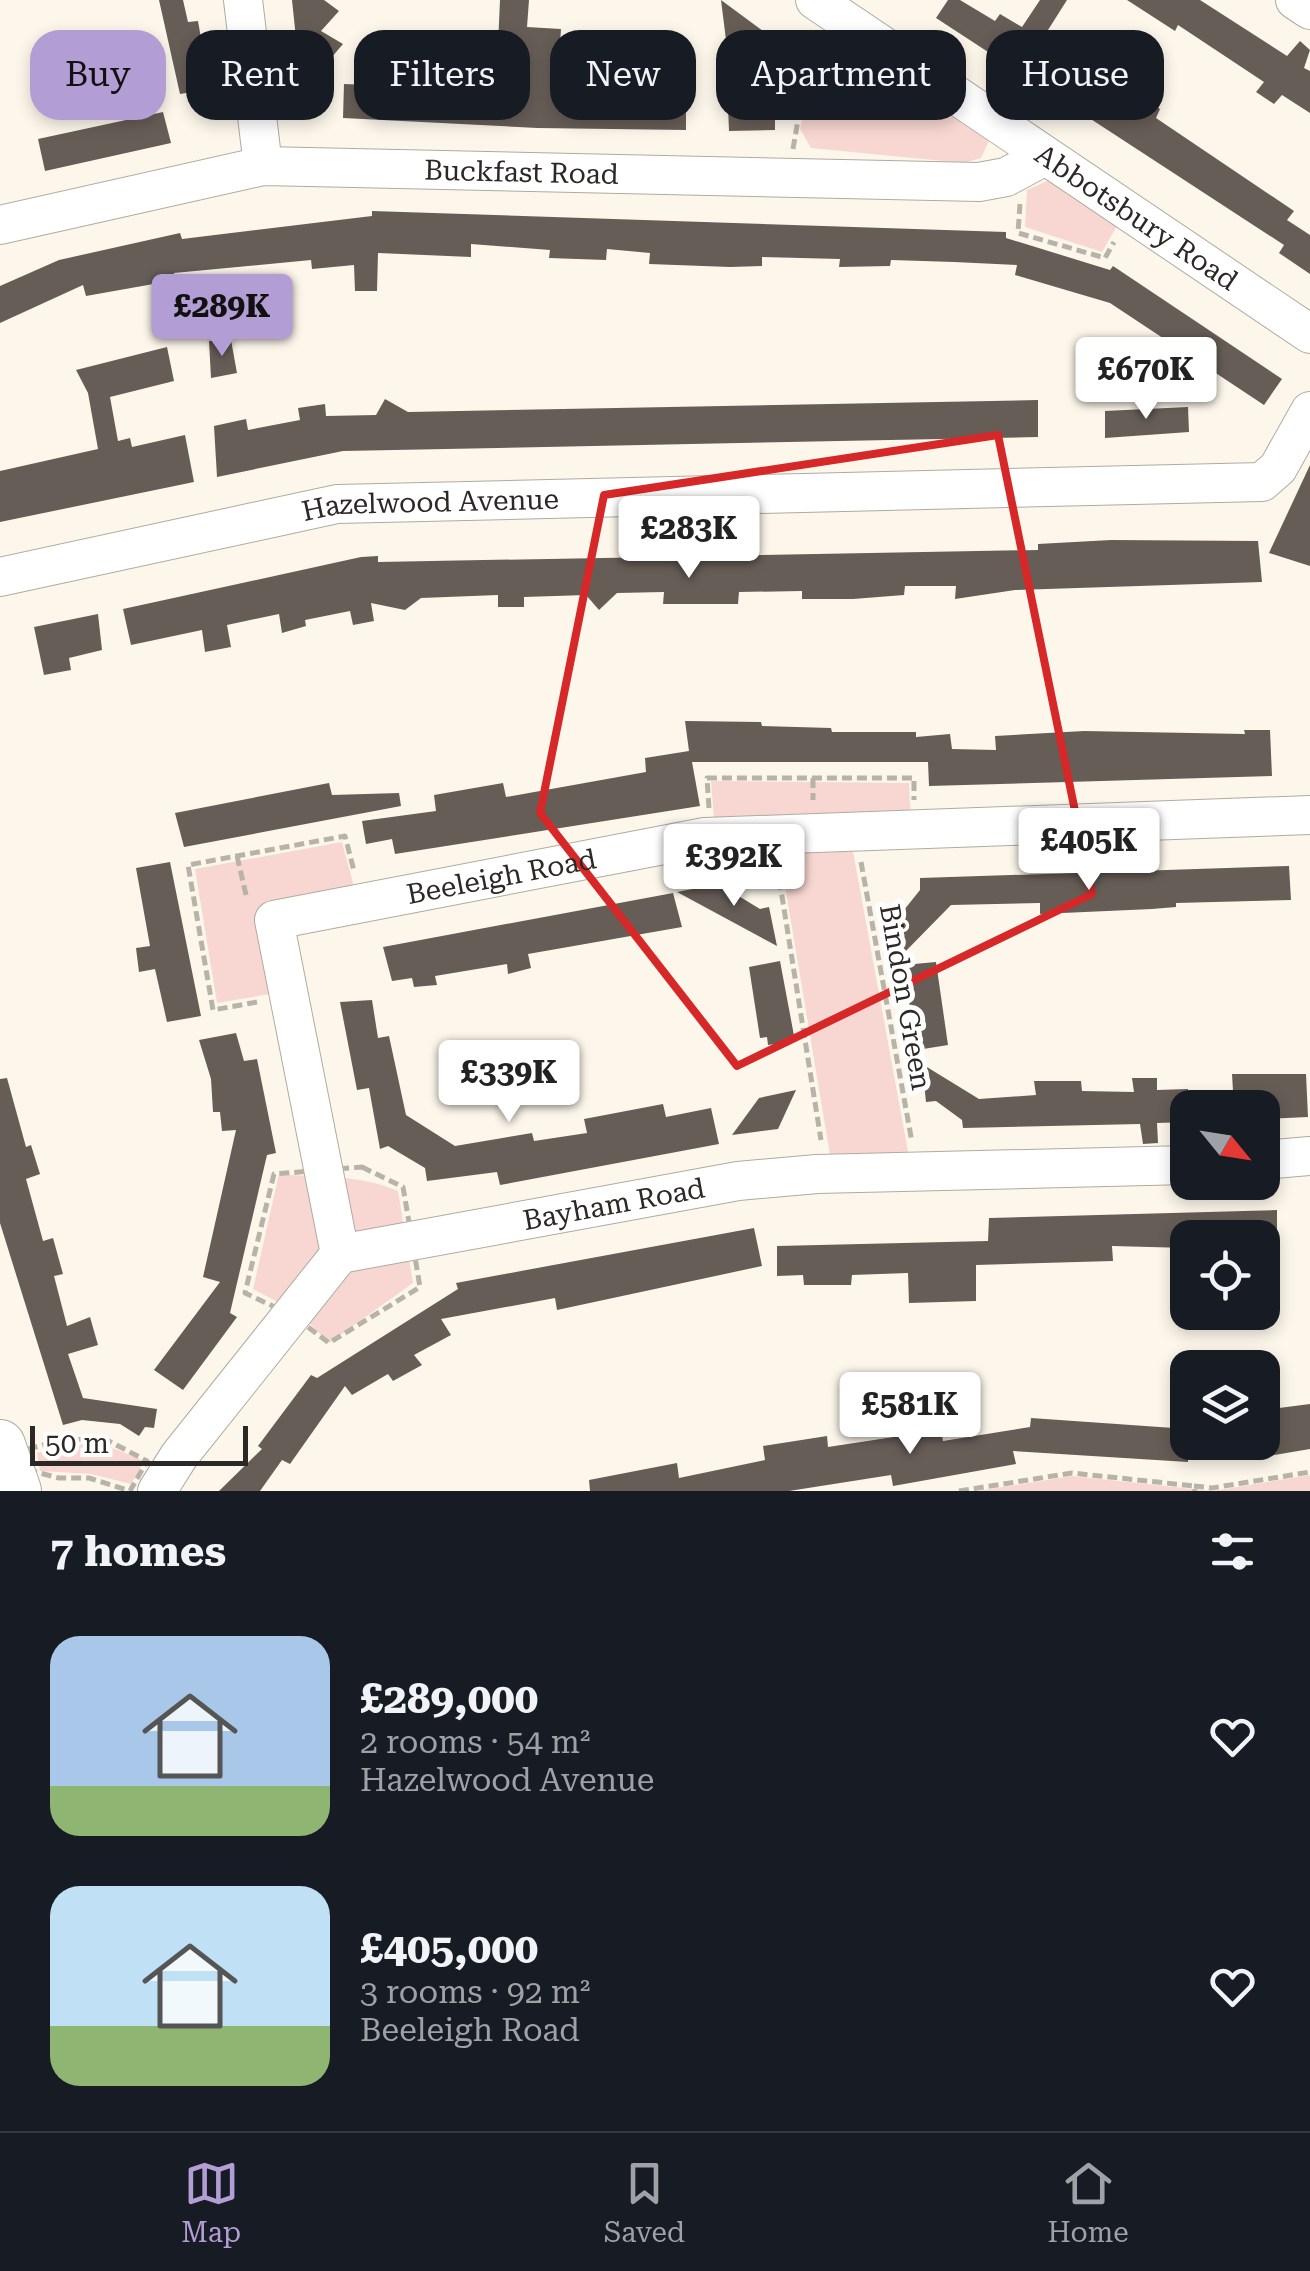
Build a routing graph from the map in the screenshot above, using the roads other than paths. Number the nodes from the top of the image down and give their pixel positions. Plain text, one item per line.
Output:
1 (242, 0) edge
2 (1295, 0) edge
3 (834, 5) edge
4 (1310, 10) edge
5 (1033, 162) junction
6 (264, 166) junction
7 (0, 225) edge
8 (1310, 334) edge
9 (1310, 412) edge
10 (0, 577) edge
11 (1310, 814) edge
12 (1310, 1156) edge
13 (1280, 1158) edge
14 (1170, 1165) edge
15 (340, 1254) junction
16 (149, 1485) edge

1 - 6 street
2 - 4 street
3 - 5 street, Abbotsbury Road
5 - 6 street, Buckfast Road
5 - 8 street, Abbotsbury Road
6 - 7 street, Buckfast Road
9 - 10 street, Hazelwood Avenue
11 - 15 street, Beeleigh Road
12 - 13 street
14 - 15 street, Bayham Road
15 - 16 street

